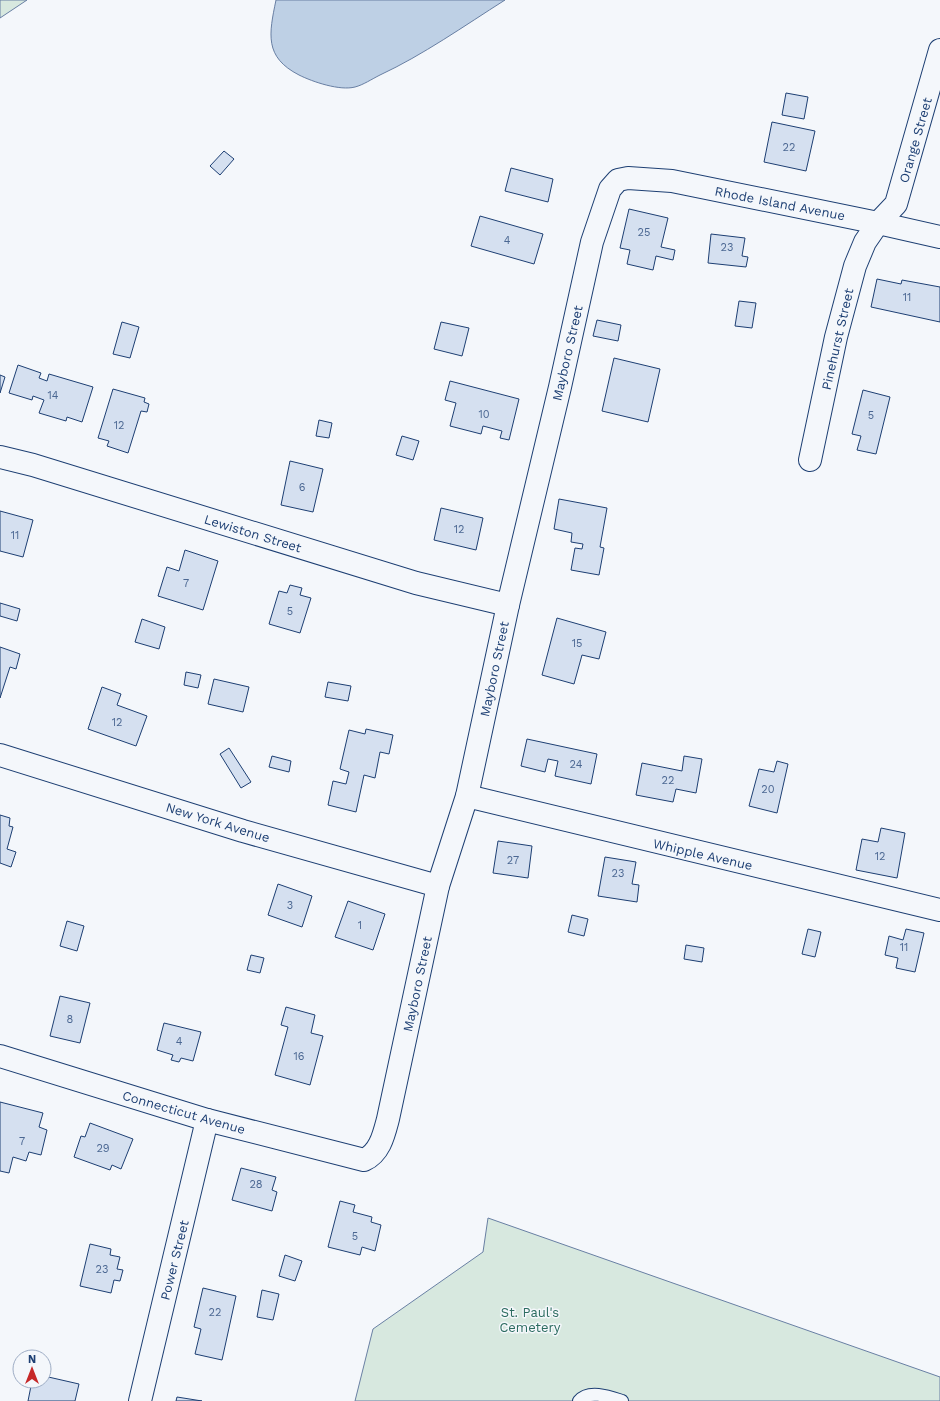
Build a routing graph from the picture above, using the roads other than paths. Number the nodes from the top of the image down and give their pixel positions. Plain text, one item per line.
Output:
1 (940, 50) edge
2 (618, 180) joint
3 (878, 223) junction
4 (940, 237) edge
5 (0, 457) edge
6 (810, 460) dead end
7 (508, 605) junction
8 (0, 756) edge
9 (466, 796) junction
10 (438, 886) junction
11 (940, 910) edge
12 (0, 1056) edge
13 (207, 1120) junction
14 (370, 1157) joint
15 (140, 1401) edge
16 (579, 1401) edge
17 (622, 1401) edge

1 - 3 street, Orange Street
2 - 3 street, Rhode Island Avenue
2 - 7 street, Mayboro Street
3 - 4 street, Rhode Island Avenue
3 - 6 street, Pinehurst Street
5 - 7 street, Lewiston Street
7 - 9 street, Mayboro Street
8 - 10 street, New York Avenue
9 - 10 street, Mayboro Street
9 - 11 street, Whipple Avenue
10 - 14 street, Mayboro Street
12 - 13 street, Connecticut Avenue
13 - 14 street, Connecticut Avenue
13 - 15 street, Power Street
16 - 17 lane

